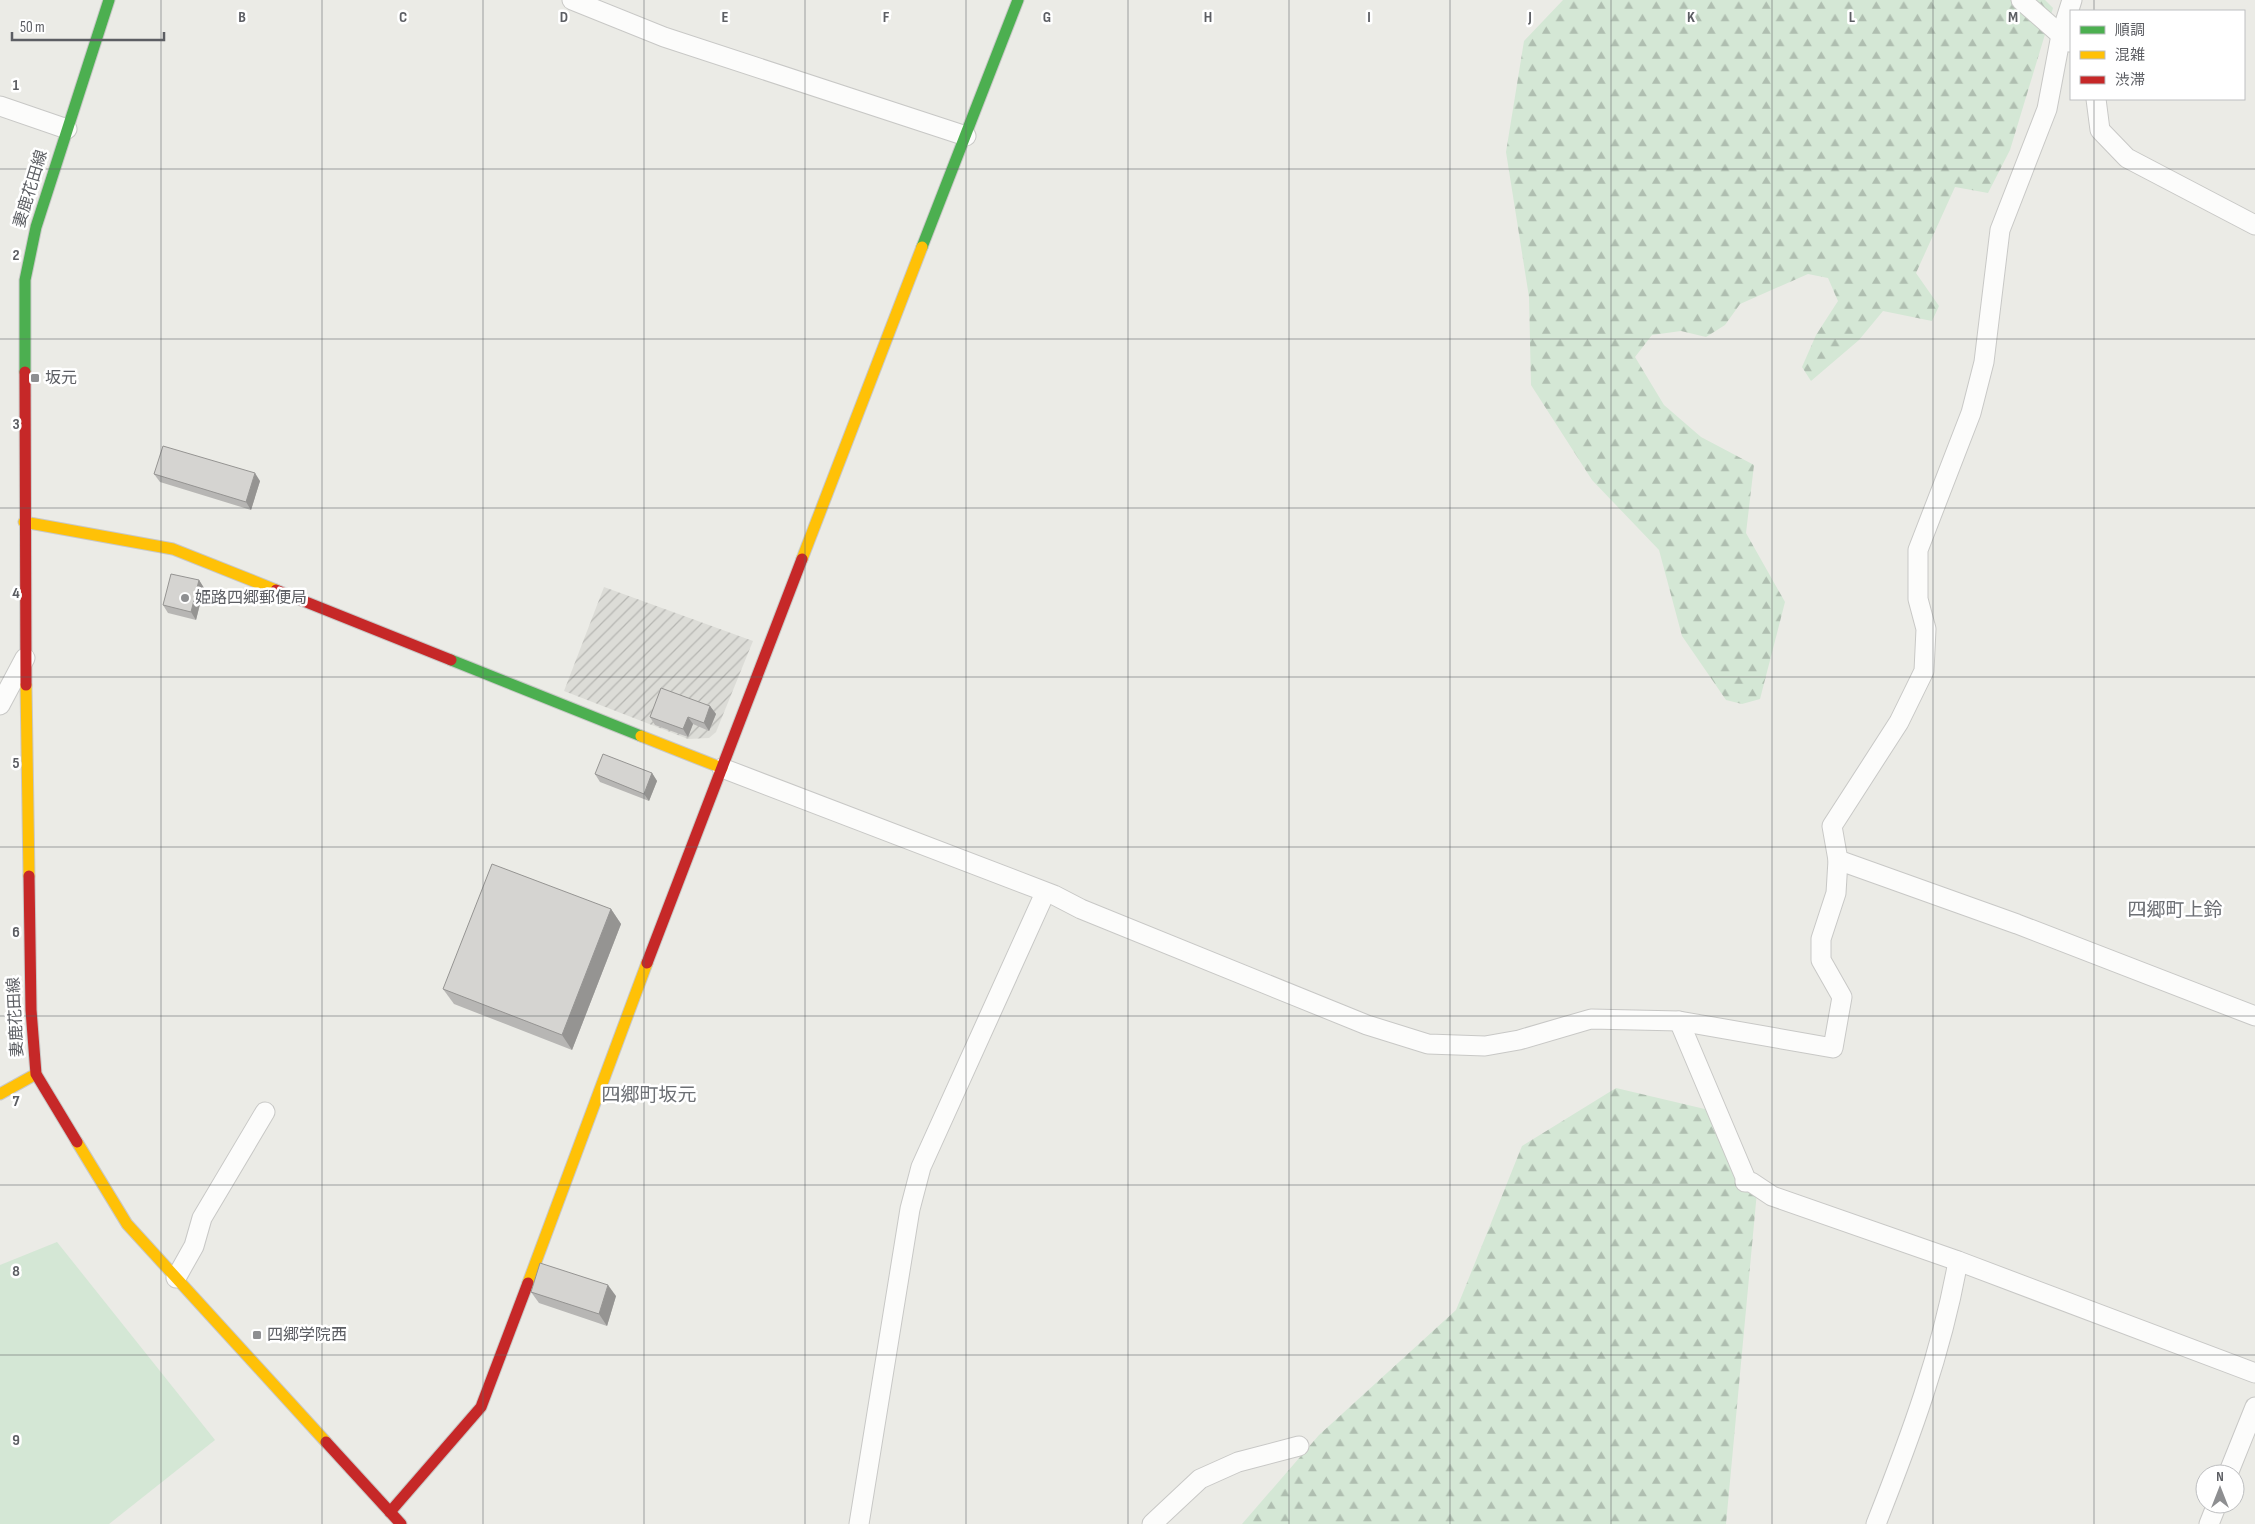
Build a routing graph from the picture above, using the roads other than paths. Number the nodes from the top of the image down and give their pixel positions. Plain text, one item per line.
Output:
1 (109, 0) edge
2 (572, 0) edge
3 (1018, 0) edge
4 (2021, 0) edge
5 (2070, 13) edge
6 (2066, 39) edge
7 (2096, 100) edge
8 (0, 106) edge
9 (67, 129) junction
10 (966, 136) junction
11 (2255, 225) edge
12 (24, 522) junction
13 (26, 657) junction
14 (0, 705) edge
15 (722, 768) junction
16 (1838, 860) junction
17 (1044, 893) junction
18 (2255, 1016) edge
19 (1679, 1021) junction
20 (36, 1074) junction
21 (0, 1094) edge
22 (265, 1112) dead end
23 (1958, 1261) junction
24 (176, 1278) junction
25 (2255, 1373) edge
26 (2255, 1407) edge
27 (1299, 1446) dead end
28 (2232, 1464) edge
29 (390, 1512) junction
30 (401, 1524) edge
31 (859, 1524) edge
32 (1152, 1524) edge
33 (1876, 1524) edge

1 - 9 street, 妻鹿花田線
2 - 10 street
3 - 10 street
4 - 6 street
5 - 6 street
6 - 16 street
7 - 11 street
8 - 9 street
9 - 12 street, 妻鹿花田線
10 - 15 street
12 - 13 street, 妻鹿花田線
12 - 15 street
13 - 14 street
13 - 20 street, 妻鹿花田線
15 - 17 street
15 - 29 street
16 - 18 street
16 - 19 street
17 - 19 street
17 - 31 street
19 - 23 street
20 - 21 street, 妻鹿花田線
20 - 24 street
22 - 24 street
23 - 25 street
23 - 33 street
24 - 29 street
26 - 28 street
27 - 32 street
29 - 30 street

